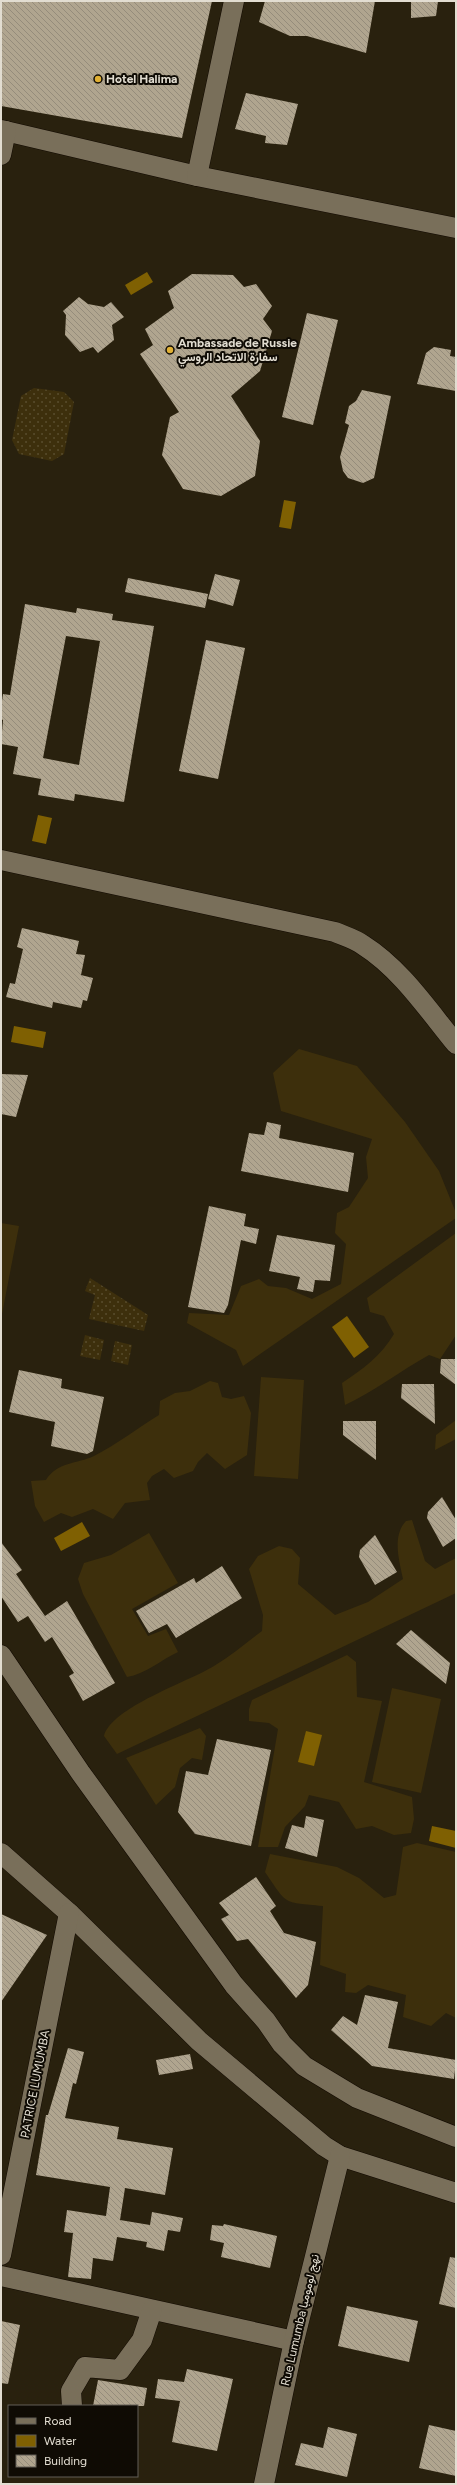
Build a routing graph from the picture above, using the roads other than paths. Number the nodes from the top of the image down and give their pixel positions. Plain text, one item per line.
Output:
1 (234, 1) edge
2 (4, 130) edge
3 (1, 155) edge
4 (197, 176) junction
5 (456, 228) edge
6 (1, 860) edge
7 (456, 1044) edge
8 (1, 1655) edge
9 (1, 1854) edge
10 (69, 1913) junction
11 (456, 2137) edge
12 (340, 2156) junction
13 (456, 2193) edge
14 (1, 2255) edge
15 (1, 2276) edge
16 (152, 2310) junction
17 (294, 2341) junction
18 (72, 2405) edge
19 (264, 2484) edge

1 - 4 street
2 - 3 street
2 - 4 street
4 - 5 street
6 - 7 street
8 - 11 street
9 - 10 street
10 - 12 street
10 - 14 street, PATRICE LUMUMBA
12 - 13 street
12 - 17 street, Rue Lumumba نهج لومومبا
15 - 16 street
16 - 17 street
16 - 18 street
17 - 19 street, Rue Lumumba نهج لومومبا

